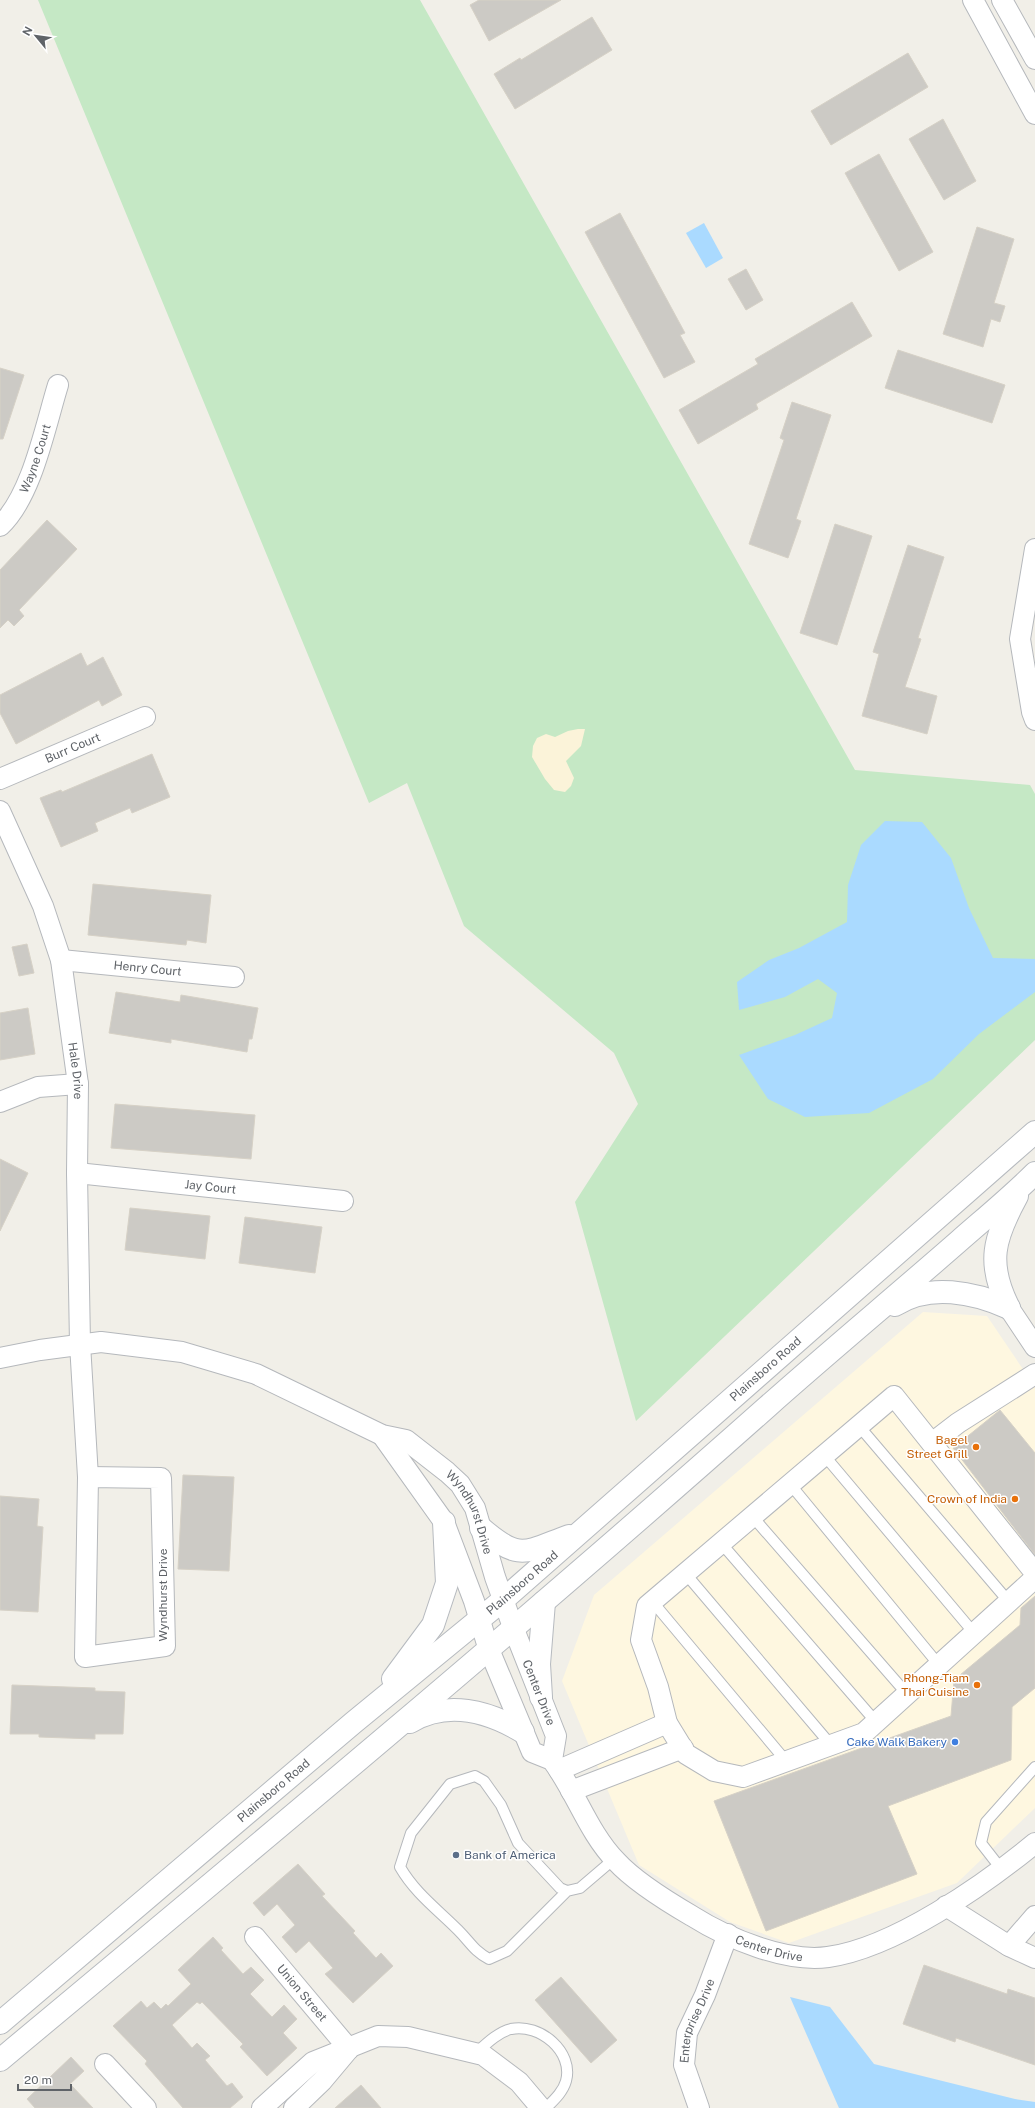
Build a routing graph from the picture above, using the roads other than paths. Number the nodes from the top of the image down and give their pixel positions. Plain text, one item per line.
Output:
1 (973, 0) edge
2 (1002, 0) edge
3 (1035, 59) edge
4 (1035, 114) edge
5 (58, 385) dead end
6 (0, 526) edge
7 (1035, 549) edge
8 (1032, 698) edge
9 (145, 717) dead end
10 (1035, 720) edge
11 (0, 779) edge
12 (1, 815) edge
13 (61, 960) junction
14 (234, 977) dead end
15 (78, 1084) junction
16 (0, 1102) edge
17 (1035, 1132) edge
18 (77, 1173) junction
19 (1030, 1178) edge
20 (343, 1201) dead end
21 (1009, 1308) junction
22 (865, 1324) junction
23 (80, 1344) junction
24 (1035, 1347) edge
25 (0, 1358) edge
26 (1035, 1374) edge
27 (859, 1426) junction
28 (382, 1435) junction
29 (932, 1444) junction
30 (824, 1455) junction
31 (88, 1477) junction
32 (790, 1484) junction
33 (752, 1516) junction
34 (444, 1522) junction
35 (481, 1528) junction
36 (583, 1530) junction
37 (721, 1543) junction
38 (685, 1573) junction
39 (1035, 1573) edge
40 (1035, 1578) edge
41 (503, 1600) junction
42 (652, 1601) junction
43 (544, 1602) junction
44 (1009, 1602) junction
45 (480, 1619) junction
46 (513, 1627) junction
47 (974, 1633) junction
48 (488, 1647) junction
49 (939, 1665) junction
50 (907, 1694) junction
51 (541, 1697) junction
52 (876, 1722) junction
53 (353, 1723) junction
54 (667, 1723) junction
55 (523, 1732) junction
56 (387, 1736) junction
57 (831, 1745) junction
58 (683, 1748) junction
59 (786, 1761) junction
60 (556, 1765) junction
61 (1035, 1767) edge
62 (571, 1791) junction
63 (1035, 1843) edge
64 (614, 1859) junction
65 (1002, 1870) junction
66 (567, 1891) junction
67 (946, 1906) junction
68 (1035, 1916) edge
69 (728, 1934) junction
70 (255, 1937) dead end
71 (1008, 1946) junction
72 (1035, 1958) edge
73 (0, 2023) edge
74 (349, 2049) junction
75 (476, 2052) junction
76 (0, 2060) edge
77 (105, 2064) dead end
78 (270, 2105) edge
79 (146, 2108) edge
80 (294, 2108) edge
81 (541, 2108) edge
82 (546, 2108) edge
83 (699, 2108) edge

1 - 4 street
2 - 3 street
5 - 6 street, Wayne Court
7 - 8 street
8 - 10 street
9 - 11 street, Burr Court
12 - 13 street, Hale Drive
13 - 14 street, Henry Court
13 - 15 street, Hale Drive
15 - 16 street
15 - 18 street, Hale Drive
17 - 36 street, Plainsboro Road
18 - 20 street, Jay Court
18 - 23 street, Hale Drive
19 - 21 street
19 - 22 street
21 - 22 street
21 - 24 street
22 - 43 street
23 - 25 street, Wyndhurst Drive
23 - 28 street, Wyndhurst Drive
23 - 31 street, Wyndhurst Drive
26 - 29 street
27 - 29 street
27 - 30 street
27 - 44 lane
28 - 34 street, Wyndhurst Drive
28 - 35 street, Wyndhurst Drive
29 - 39 street
30 - 32 street
30 - 47 lane
31 - 31 street, Wyndhurst Drive
32 - 33 street
32 - 49 lane
33 - 37 street
33 - 50 lane
34 - 45 street, Wyndhurst Drive
34 - 53 street
35 - 36 street
35 - 41 street, Wyndhurst Drive
36 - 41 street, Plainsboro Road
37 - 38 street
37 - 52 lane
38 - 42 street
38 - 57 lane
40 - 44 street
41 - 45 street, Plainsboro Road
41 - 46 street, Wyndhurst Drive
42 - 54 street
42 - 59 lane
43 - 46 street
43 - 51 street
44 - 47 street
45 - 48 street, Wyndhurst Drive
45 - 53 street, Plainsboro Road
46 - 48 street
46 - 51 street, Center Drive
47 - 49 street
48 - 55 street
48 - 56 street
49 - 50 street
50 - 52 street
51 - 60 street, Center Drive
52 - 57 street
53 - 73 street, Plainsboro Road
54 - 58 street
54 - 60 street
55 - 56 street
55 - 60 street
56 - 76 street
57 - 59 street
58 - 59 street
58 - 62 street
60 - 62 street, Center Drive
61 - 65 lane
62 - 64 street, Center Drive
63 - 65 street, Center Drive
64 - 66 lane
64 - 69 street, Center Drive
65 - 67 street, Center Drive
66 - 66 lane
67 - 69 street, Center Drive
67 - 71 street
68 - 71 street
69 - 83 street, Enterprise Drive
70 - 74 street, Union Street
71 - 72 street
74 - 75 street
74 - 78 street
74 - 80 street
75 - 81 street
75 - 82 lane
77 - 79 street

